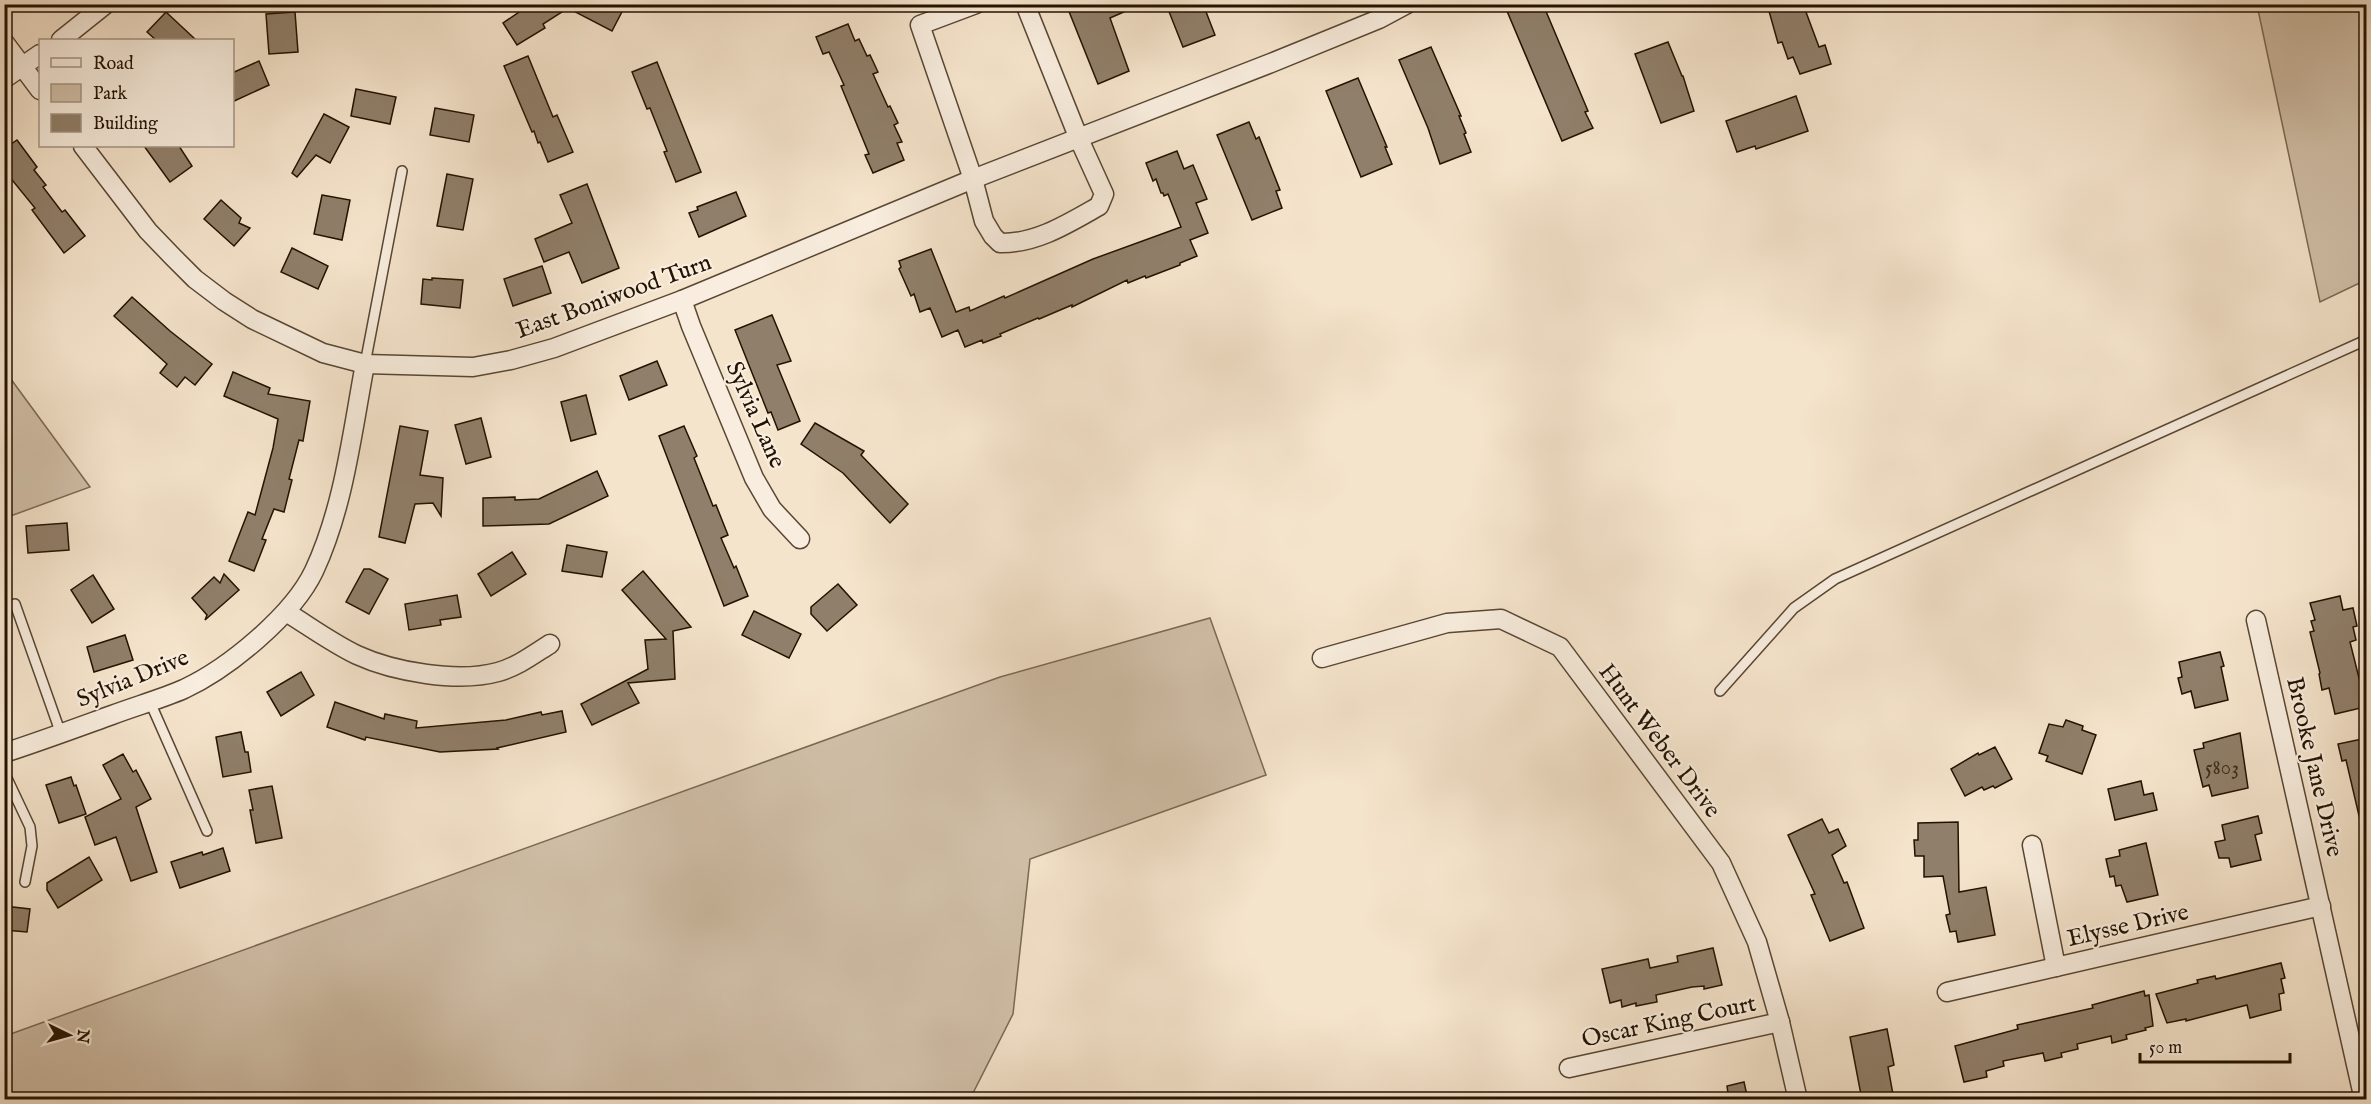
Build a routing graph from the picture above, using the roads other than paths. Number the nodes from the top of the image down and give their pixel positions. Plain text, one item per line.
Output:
1 (106, 4) edge
2 (975, 4) edge
3 (1025, 4) edge
4 (1407, 4) edge
5 (62, 39) edge
6 (4, 42) edge
7 (39, 55) edge
8 (22, 67) junction
9 (4, 79) edge
10 (39, 89) edge
11 (1079, 139) junction
12 (84, 147) edge
13 (402, 171) dead end
14 (973, 179) junction
15 (682, 300) junction
16 (2367, 340) edge
17 (364, 364) junction
18 (800, 539) dead end
19 (15, 604) dead end
20 (286, 612) junction
21 (2256, 620) dead end
22 (550, 644) dead end
23 (1322, 658) dead end
24 (1720, 691) dead end
25 (150, 702) junction
26 (61, 735) junction
27 (4, 753) edge
28 (4, 772) edge
29 (207, 831) dead end
30 (2032, 845) dead end
31 (25, 882) dead end
32 (2321, 906) junction
33 (2056, 967) junction
34 (1947, 992) dead end
35 (1780, 1022) junction
36 (1569, 1068) dead end
37 (1798, 1100) edge
38 (2364, 1100) edge

1 - 5 street
2 - 14 street
3 - 11 street
4 - 11 street, East Boniwood Turn
6 - 8 street
7 - 8 street
8 - 9 street
8 - 10 street
11 - 14 street, East Boniwood Turn
11 - 14 street
12 - 17 street, East Boniwood Turn
13 - 17 lane
14 - 15 street, East Boniwood Turn
15 - 17 street, East Boniwood Turn
15 - 18 street, Sylvia Lane
16 - 24 lane
17 - 20 street, Sylvia Drive
19 - 26 lane
20 - 22 street
20 - 25 street, Sylvia Drive
21 - 32 street, Brooke Jane Drive
23 - 35 street, Hunt Weber Drive
25 - 26 street, Sylvia Drive
25 - 29 lane
26 - 27 street, Sylvia Drive
28 - 31 lane
30 - 33 street
32 - 33 street, Elysse Drive
32 - 38 street, Brooke Jane Drive
33 - 34 street, Elysse Drive
35 - 36 street, Oscar King Court
35 - 37 street, Hunt Weber Drive

